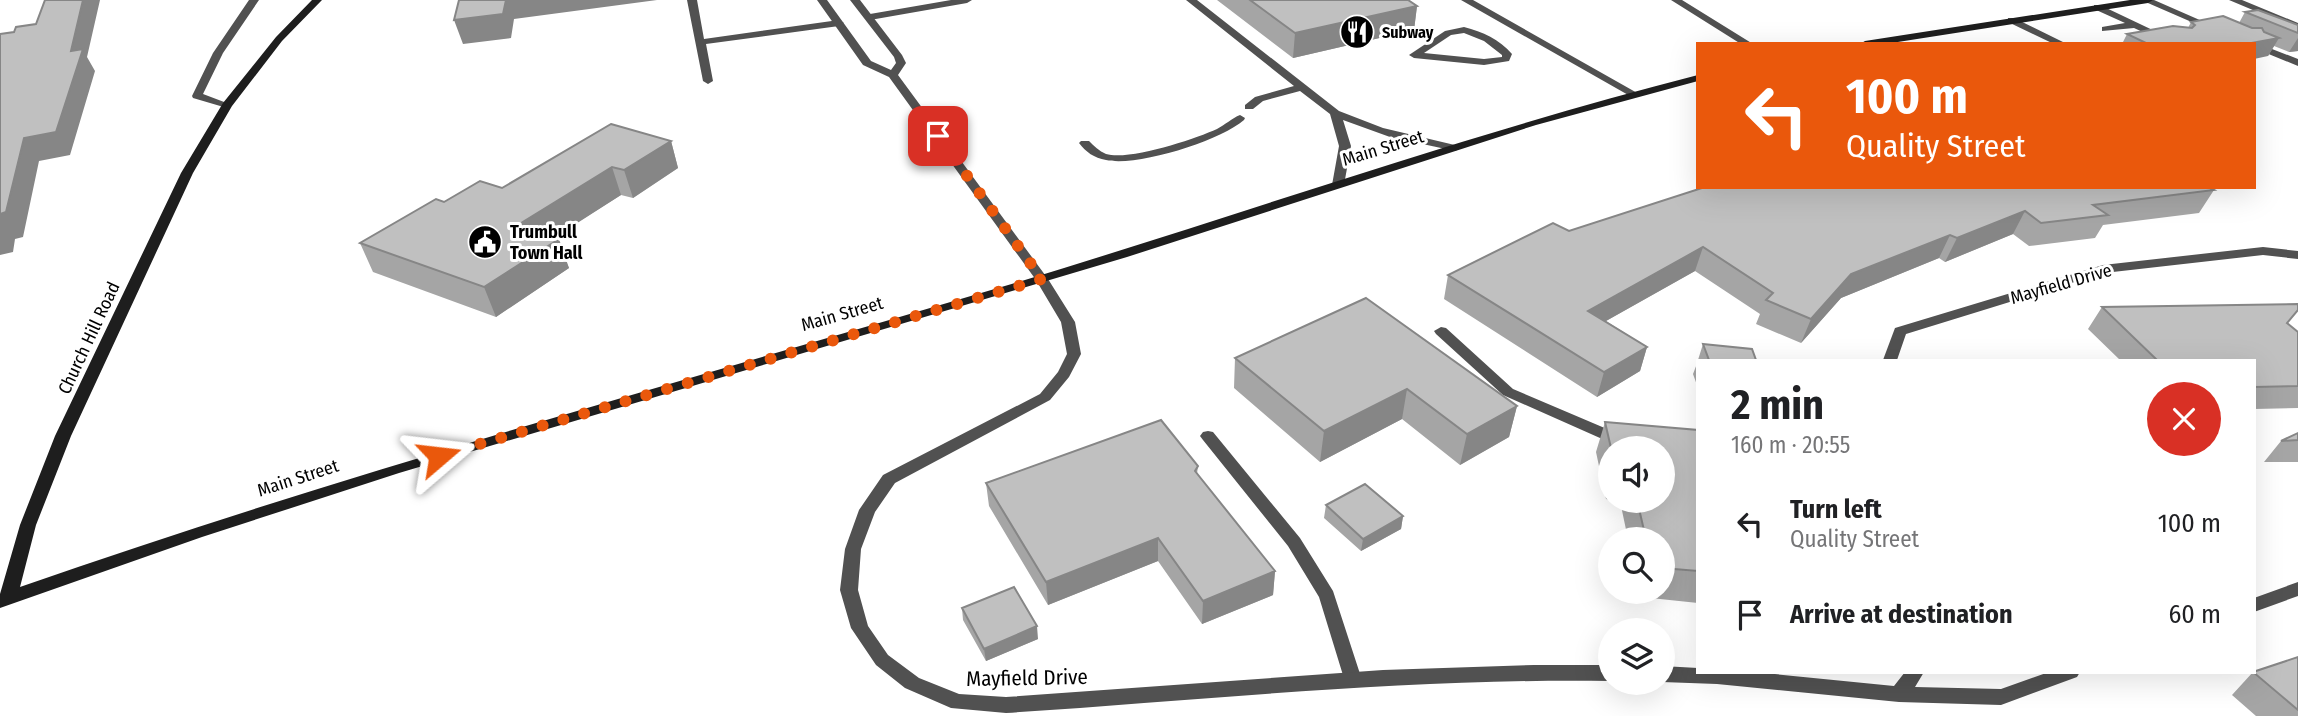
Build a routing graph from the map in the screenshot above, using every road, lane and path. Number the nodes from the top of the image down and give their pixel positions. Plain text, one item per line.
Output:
1 (254, 0) edge
2 (317, 0) edge
3 (692, 0) edge
4 (822, 0) edge
5 (855, 0) edge
6 (967, 0) edge
7 (1191, 0) edge
8 (1466, 0) edge
9 (1676, 0) edge
10 (2147, 0) edge
11 (2234, 0) edge
12 (2097, 7) junction
13 (855, 20) junction
14 (2011, 20) junction
15 (2135, 25) junction
16 (2298, 26) edge
17 (2105, 29) dead end
18 (2228, 34) edge
19 (2158, 35) junction
20 (2072, 36) dead end
21 (2138, 38) edge
22 (2239, 39) edge
23 (2057, 41) edge
24 (700, 42) junction
25 (1745, 42) edge
26 (1877, 42) edge
27 (2173, 42) edge
28 (2247, 42) edge
29 (2256, 46) edge
30 (1414, 55) joint
31 (2298, 63) edge
32 (893, 75) junction
33 (1696, 78) edge
34 (708, 81) dead end
35 (1301, 87) junction
36 (1634, 94) junction
37 (227, 105) junction
38 (1249, 107) dead end
39 (1335, 113) junction
40 (1240, 118) dead end
41 (1085, 143) dead end
42 (1455, 148) junction
43 (1338, 184) junction
44 (2298, 256) edge
45 (1042, 279) junction
46 (1441, 331) dead end
47 (1889, 359) edge
48 (1631, 435) edge
49 (1208, 436) dead end
50 (2298, 589) edge
51 (4, 599) edge
52 (2256, 604) edge
53 (1598, 673) edge
54 (1675, 674) edge
55 (1914, 674) edge
56 (2065, 674) edge
57 (1353, 680) junction
58 (1899, 694) junction

1 - 37 street
2 - 37 main road, Church Hill Road
3 - 24 street
4 - 13 street
5 - 13 street
6 - 13 street
7 - 35 street
8 - 36 street
9 - 25 street
10 - 12 main road
10 - 18 street
11 - 16 street
12 - 14 main road
12 - 15 street
13 - 24 street
13 - 32 street
13 - 32 street
14 - 23 street
14 - 26 main road
15 - 17 street
15 - 19 street
19 - 21 street
19 - 27 street
20 - 23 street
22 - 28 street
24 - 34 street
29 - 31 street
30 - 30 street
32 - 45 street, Mayfield Drive
33 - 36 main road, Main Street
35 - 38 street
35 - 39 street
36 - 42 main road, Main Street
37 - 51 main road, Church Hill Road
39 - 42 street
39 - 43 street
40 - 41 street
42 - 43 main road, Main Street
43 - 45 main road, Main Street
44 - 47 street, Mayfield Drive
45 - 51 main road, Main Street
45 - 57 street, Mayfield Drive
46 - 48 street
49 - 57 street
50 - 52 street
53 - 57 street, Mayfield Drive
54 - 58 street
55 - 58 street
56 - 58 street

